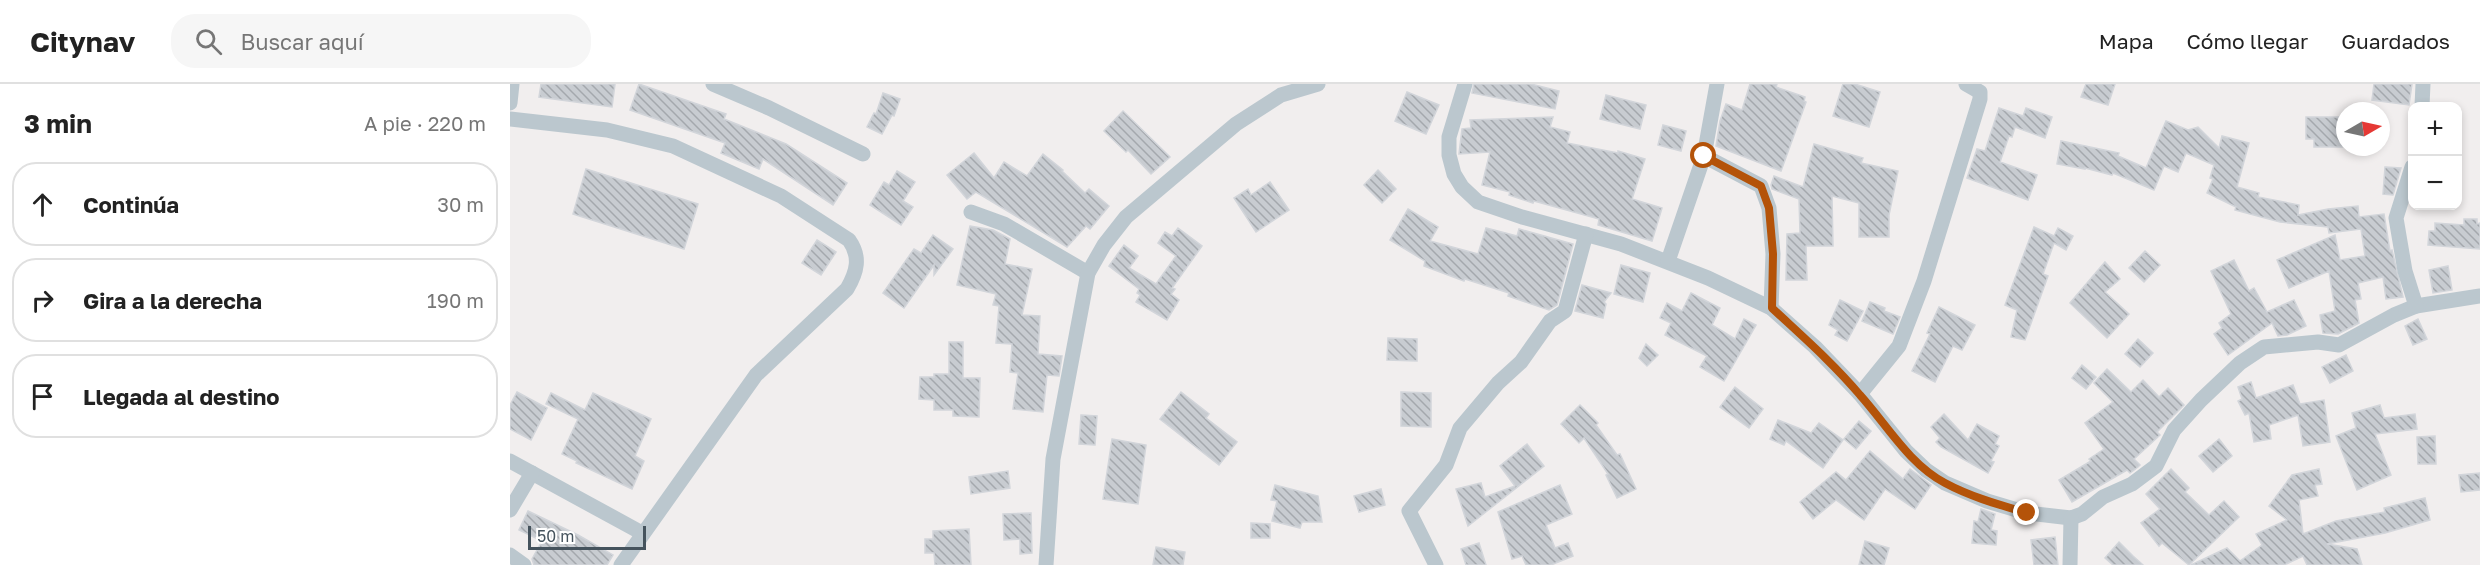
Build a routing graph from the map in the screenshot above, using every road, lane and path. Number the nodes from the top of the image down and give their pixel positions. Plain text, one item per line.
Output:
1 (512, 84) edge
2 (1318, 84) edge
3 (1465, 84) edge
4 (1717, 84) edge
5 (1966, 84) edge
6 (2423, 84) edge
7 (721, 86) edge
8 (2422, 102) edge
9 (510, 103) edge
10 (510, 119) edge
11 (863, 154) dead end
12 (1704, 156) junction
13 (2408, 180) edge
14 (971, 212) dead end
15 (1587, 234) junction
16 (1668, 261) junction
17 (1088, 273) junction
18 (2480, 296) edge
19 (2416, 306) junction
20 (1772, 308) junction
21 (1860, 394) junction
22 (510, 460) edge
23 (532, 474) junction
24 (510, 510) edge
25 (2071, 518) junction
26 (642, 533) junction
27 (510, 555) edge
28 (524, 565) edge
29 (621, 565) edge
30 (1046, 565) edge
31 (1436, 565) edge
32 (2070, 565) edge

1 - 9 street
2 - 17 street
3 - 15 street
4 - 12 street
5 - 21 street
6 - 8 street
7 - 11 street
10 - 26 street
12 - 16 street
12 - 20 street
13 - 19 street
14 - 17 street
15 - 16 street
15 - 31 street
16 - 20 street
17 - 30 street
18 - 19 street
19 - 25 street
20 - 21 street
21 - 25 street
22 - 23 street
23 - 24 street
23 - 26 street
25 - 32 street
26 - 29 street
27 - 28 street

